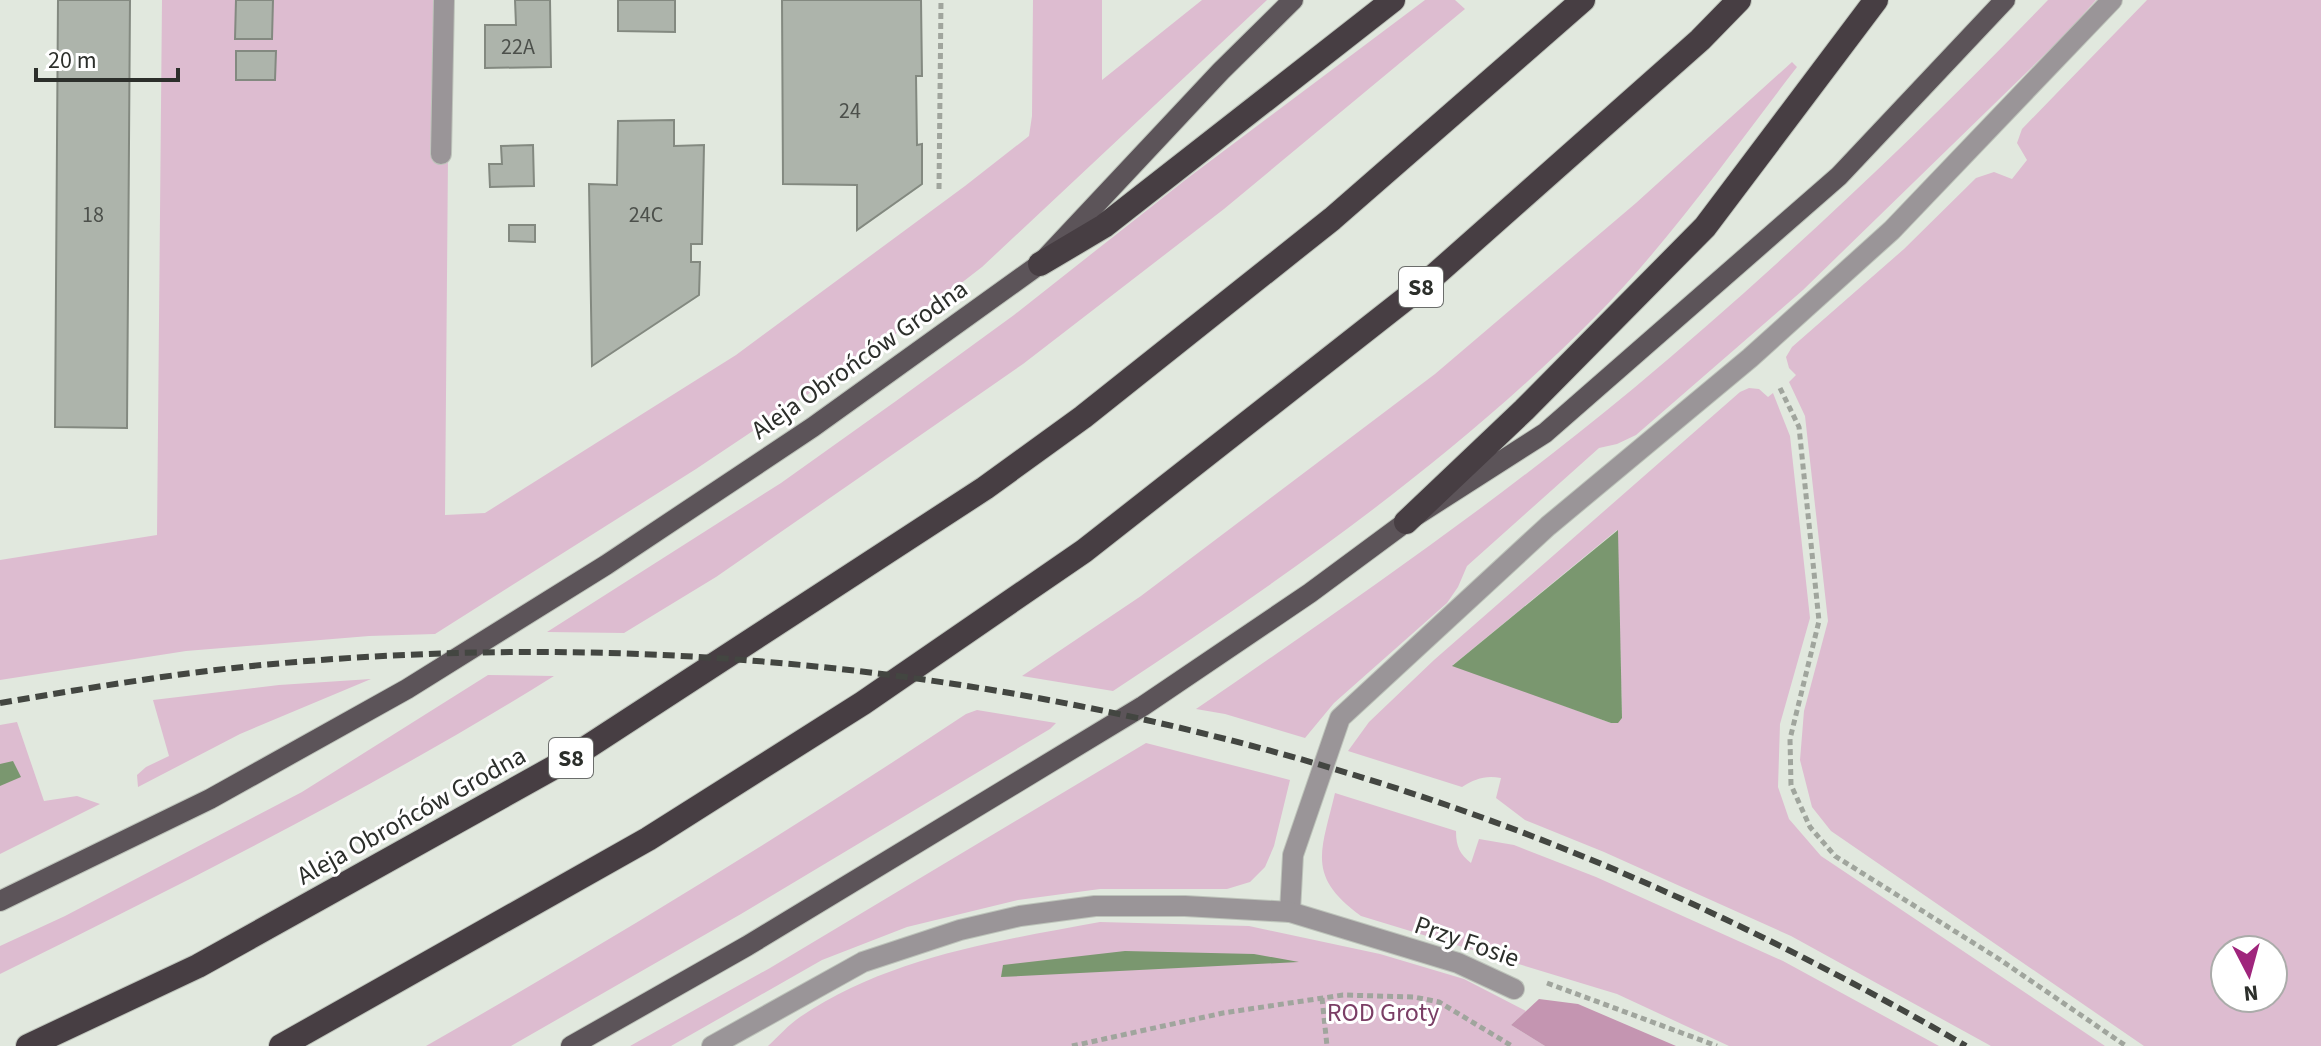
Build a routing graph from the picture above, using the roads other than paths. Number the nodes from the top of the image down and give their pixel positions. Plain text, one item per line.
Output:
1 (444, 0) edge
2 (1293, 0) edge
3 (1393, 0) edge
4 (1583, 0) edge
5 (1739, 0) edge
6 (1876, 0) edge
7 (2005, 0) edge
8 (2112, 0) edge
9 (441, 154) dead end
10 (1040, 264) junction
11 (1406, 522) junction
12 (0, 901) edge
13 (1290, 912) junction
14 (1514, 989) road end
15 (28, 1046) edge
16 (281, 1046) edge
17 (571, 1046) edge
18 (712, 1046) edge

1 - 9 street
2 - 10 main road, Aleja Obrońców Grodna
3 - 10 highway
4 - 15 highway, Aleja Obrońców Grodna / S8
5 - 16 highway, S8
6 - 11 highway
7 - 11 main road
8 - 13 street
10 - 12 main road, Aleja Obrońców Grodna
11 - 17 main road
13 - 14 street, Przy Fosie
13 - 18 street, Przy Fosie

